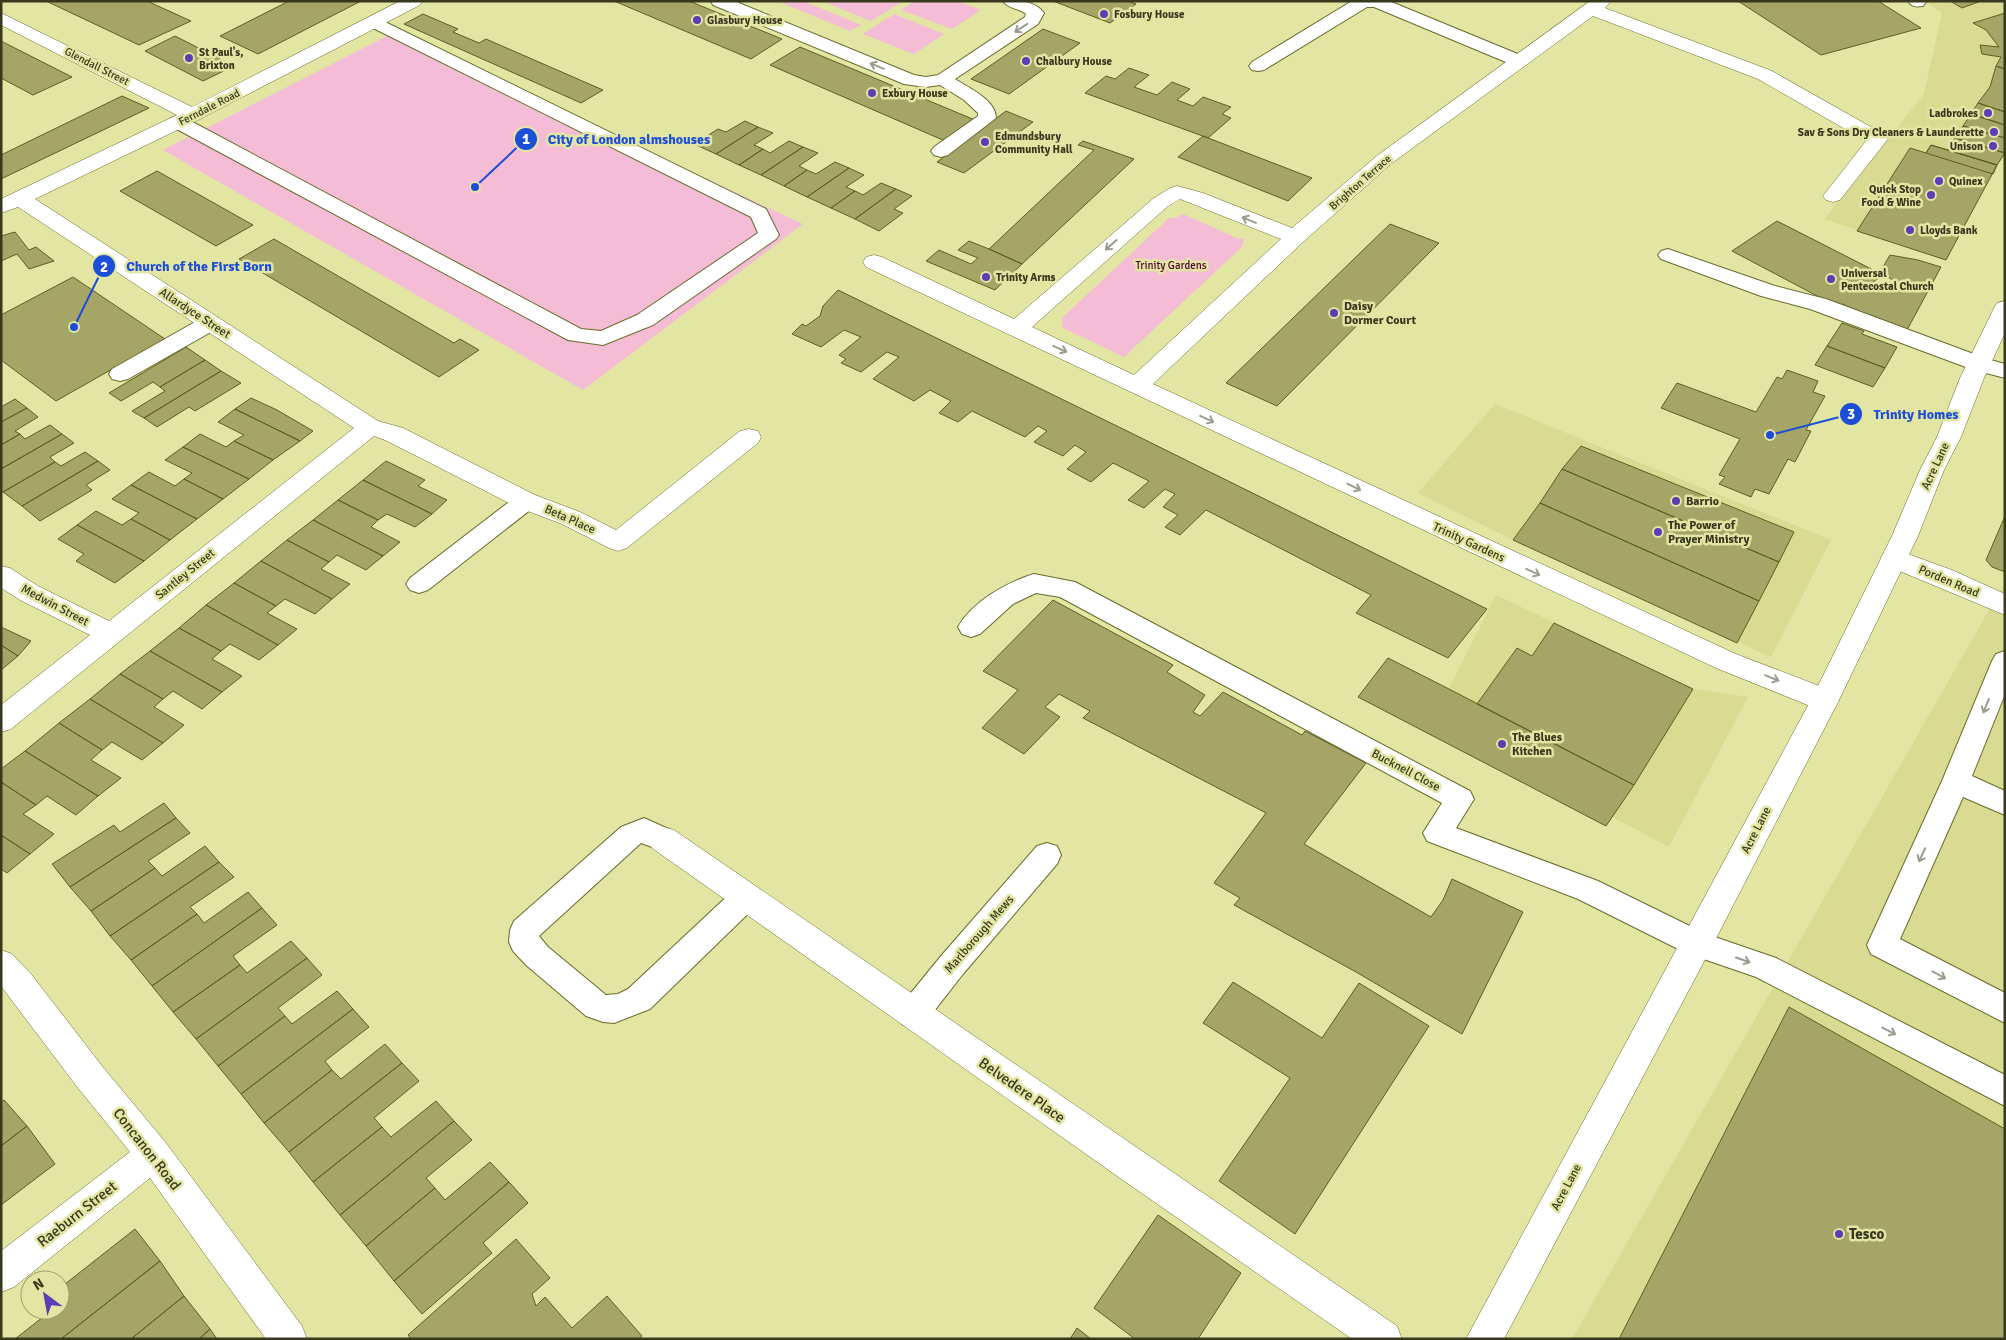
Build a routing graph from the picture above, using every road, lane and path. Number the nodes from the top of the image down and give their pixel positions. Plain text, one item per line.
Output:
1 (414, 1) edge
2 (718, 1) edge
3 (1011, 1) edge
4 (1597, 5) edge
5 (1, 18) edge
6 (375, 22) junction
7 (1519, 61) junction
8 (1258, 66) dead end
9 (943, 79) junction
10 (185, 119) junction
11 (941, 151) dead end
12 (1833, 196) dead end
13 (11, 203) edge
14 (1295, 237) junction
15 (1668, 255) dead end
16 (874, 262) dead end
17 (2005, 308) edge
18 (210, 323) junction
19 (1016, 329) junction
20 (1992, 368) edge
21 (120, 374) dead end
22 (1137, 386) junction
23 (370, 427) junction
24 (749, 437) dead end
25 (526, 501) junction
26 (1894, 558) junction
27 (1, 574) edge
28 (419, 584) dead end
29 (2005, 605) edge
30 (971, 627) dead end
31 (110, 633) junction
32 (2005, 661) edge
33 (1825, 700) junction
34 (1, 721) edge
35 (1956, 781) junction
36 (2005, 804) edge
37 (663, 839) joint
38 (1047, 855) dead end
39 (746, 897) junction
40 (1697, 944) junction
41 (1, 964) edge
42 (2005, 1009) edge
43 (913, 1014) junction
44 (2005, 1091) edge
45 (154, 1155) junction
46 (1, 1274) edge
47 (289, 1339) edge
48 (1384, 1339) edge
49 (1484, 1339) edge

1 - 6 street, Ferndale Road
9 -> 2 lane
3 -> 9 lane
4 - 7 street, Brighton Terrace
4 - 12 street
5 - 10 street, Glendall Street
6 - 10 street, Ferndale Road
6 - 10 lane
7 - 8 lane
7 - 14 street, Brighton Terrace
9 - 11 lane
10 - 13 street, Ferndale Road
13 - 18 street, Allardyce Street
14 -> 19 street
14 - 22 street, Brighton Terrace
15 - 20 lane
16 - 19 street, Trinity Gardens
17 - 20 street, Acre Lane
18 - 21 lane
18 - 23 street, Allardyce Street
19 -> 22 street, Trinity Gardens
20 - 26 street, Acre Lane
22 -> 33 street, Trinity Gardens
23 - 25 street, Beta Place
23 - 31 street, Santley Street
24 - 25 street, Beta Place
25 - 28 lane
26 - 29 street, Porden Road
26 - 33 street, Acre Lane
27 - 31 street, Medwin Street
30 - 40 lane, Bucknell Close
31 - 34 street, Santley Street
32 -> 35 lane
33 - 40 street, Acre Lane
35 - 36 lane
35 -> 42 lane
37 - 39 street, Belvedere Place
37 - 39 lane
38 - 43 lane, Marlborough Mews
39 - 43 street, Belvedere Place
40 -> 44 lane
40 - 49 street, Acre Lane
41 - 45 street, Concanon Road
43 - 48 street, Belvedere Place
45 - 46 street, Raeburn Street
45 - 47 street, Concanon Road

